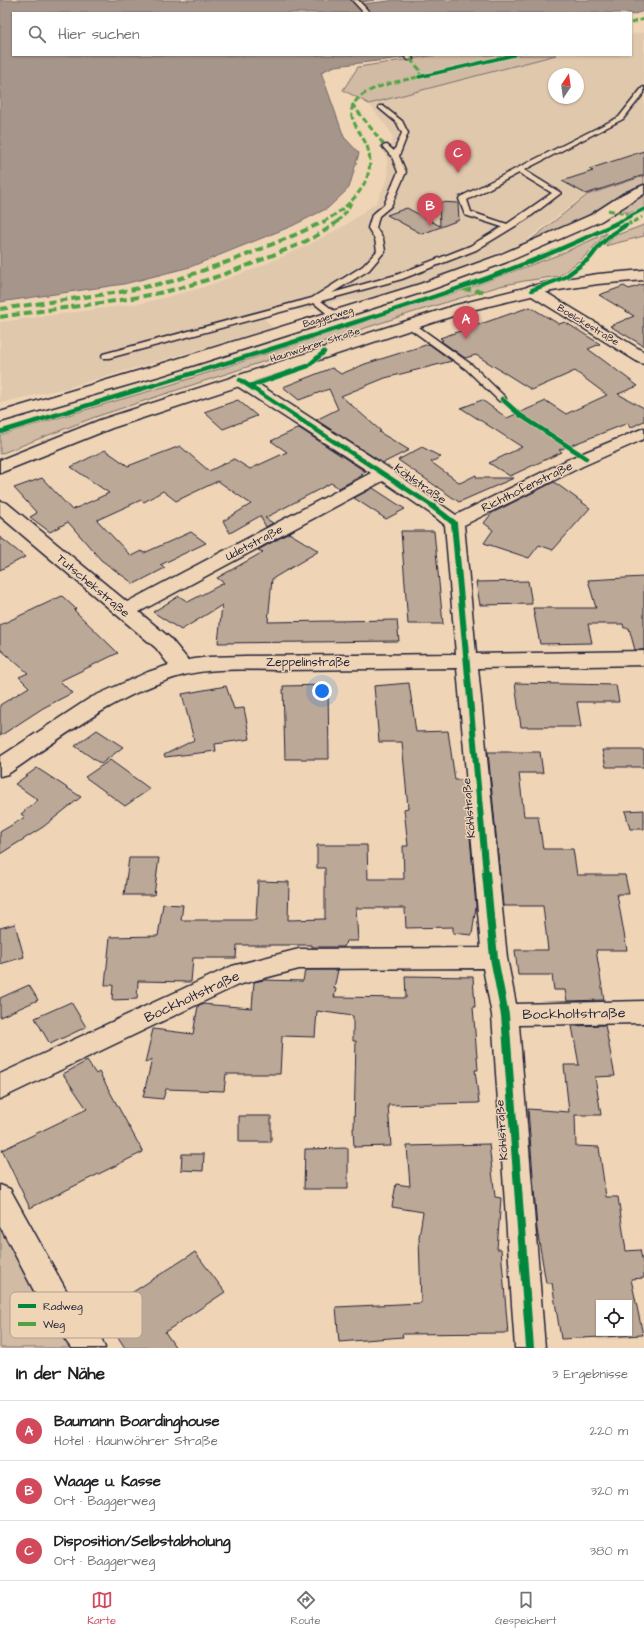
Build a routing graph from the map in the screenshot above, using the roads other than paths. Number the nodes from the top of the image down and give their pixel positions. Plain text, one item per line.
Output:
1 (355, 0) edge
2 (366, 12) edge
3 (644, 89) edge
4 (381, 107) dead end
5 (385, 146) dead end
6 (395, 156) junction
7 (519, 170) junction
8 (644, 189) edge
9 (508, 227) junction
10 (644, 275) edge
11 (532, 290) junction
12 (315, 300) junction
13 (334, 315) junction
14 (409, 324) junction
15 (106, 356) dead end
16 (644, 359) edge
17 (240, 380) junction
18 (502, 399) dead end
19 (0, 417) edge
20 (644, 433) edge
21 (0, 467) edge
22 (384, 473) junction
23 (0, 507) edge
24 (454, 523) junction
25 (124, 612) junction
26 (644, 658) edge
27 (466, 662) junction
28 (183, 668) junction
29 (0, 768) edge
30 (494, 958) junction
31 (644, 1012) edge
32 (505, 1015) junction
33 (0, 1087) edge
34 (0, 1198) edge
35 (51, 1292) edge
36 (83, 1338) edge
37 (90, 1348) edge
38 (530, 1348) edge

1 - 2 lane
3 - 7 lane
4 - 6 lane
5 - 6 lane
6 - 12 lane
7 - 9 lane
7 - 9 lane
8 - 13 street, Baggerweg
9 - 12 lane
10 - 11 street, Haunwöhrer Straße
11 - 14 street, Haunwöhrer Straße
11 - 16 street, Boelckestraße
12 - 13 lane
12 - 15 lane
13 - 19 street, Baggerweg
14 - 17 street, Haunwöhrer Straße
14 - 18 lane
17 - 21 street, Haunwöhrer Straße
17 - 22 street, Köhlstraße
20 - 24 street, Richthofenstraße
22 - 24 street, Köhlstraße
22 - 25 street, Udetstraße
23 - 25 street, Tutschekstraße
24 - 27 street, Köhlstraße
25 - 28 street, Tutschekstraße
26 - 27 street, Zeppelinstraße
27 - 28 street, Zeppelinstraße
27 - 30 street, Köhlstraße
28 - 29 street, Zeppelinstraße
30 - 32 street, Köhlstraße
30 - 33 street, Bockholtstraße
31 - 32 street, Bockholtstraße
32 - 38 street, Köhlstraße
34 - 35 street
36 - 37 street

